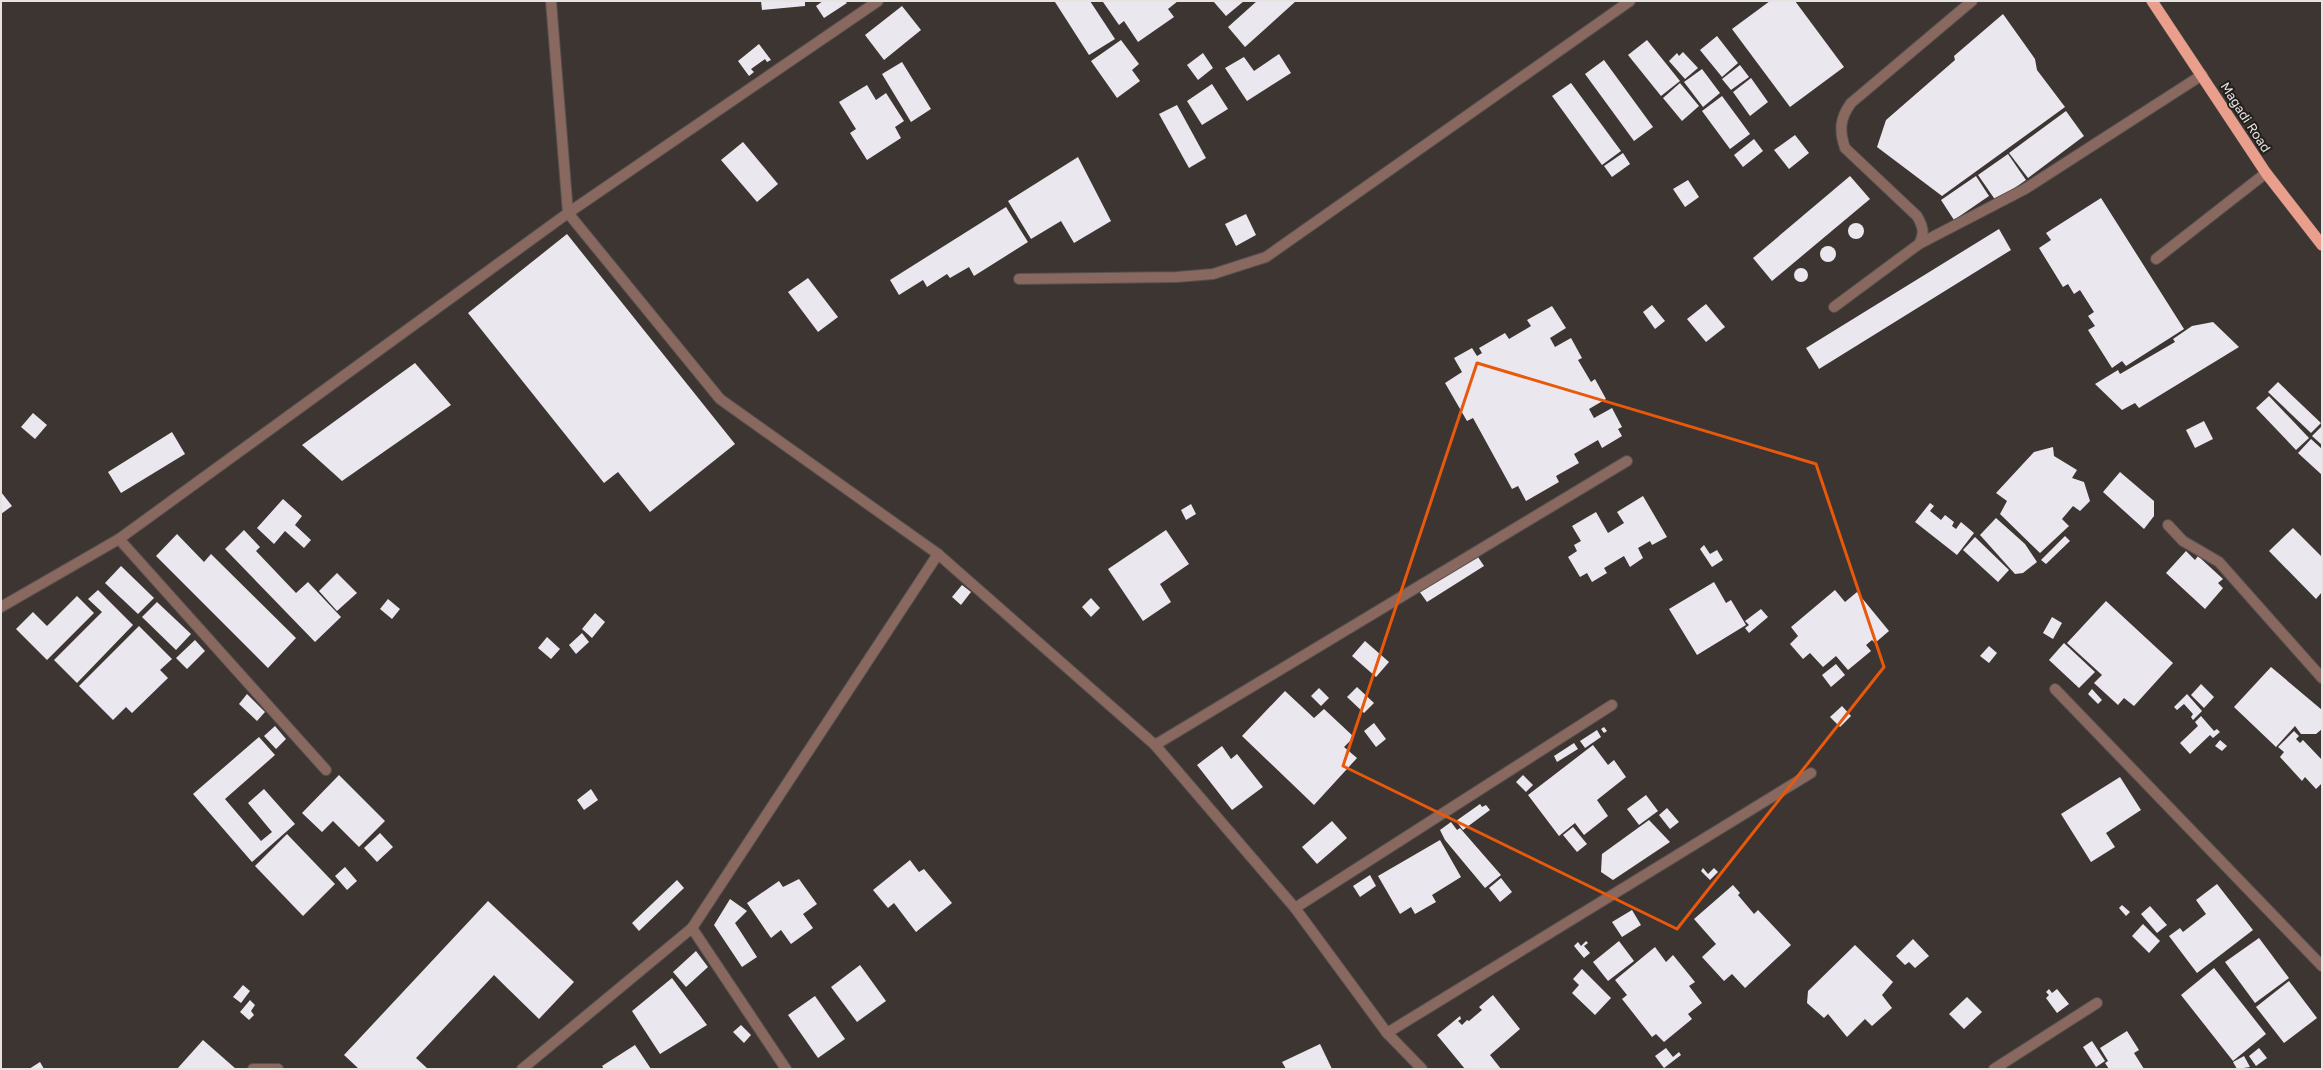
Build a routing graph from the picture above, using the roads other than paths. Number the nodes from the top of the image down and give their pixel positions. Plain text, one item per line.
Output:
1 (551, 1) edge
2 (878, 1) edge
3 (1630, 1) edge
4 (1972, 1) edge
5 (2152, 1) edge
6 (2202, 74) junction
7 (2266, 173) junction
8 (568, 213) junction
9 (1919, 244) junction
10 (2322, 245) edge
11 (2156, 259) dead end
12 (1019, 279) dead end
13 (1834, 307) dead end
14 (1627, 461) dead end
15 (2168, 525) dead end
16 (119, 539) junction
17 (938, 554) junction
18 (1, 607) edge
19 (2322, 678) edge
20 (2055, 689) dead end
21 (1612, 705) dead end
22 (1156, 745) junction
23 (326, 770) dead end
24 (1811, 773) dead end
25 (1295, 908) junction
26 (692, 928) junction
27 (2322, 966) edge
28 (2097, 1003) dead end
29 (1388, 1033) junction
30 (253, 1069) edge
31 (278, 1069) edge
32 (522, 1069) edge
33 (786, 1069) edge
34 (1422, 1069) edge
35 (1994, 1069) edge

1 - 8 street
2 - 8 street
3 - 12 street
4 - 9 street
5 - 6 highway, Magadi Road
6 - 7 highway, Magadi Road
6 - 9 street
7 - 10 highway, Magadi Road
7 - 11 street
8 - 16 street
8 - 17 street
9 - 13 street
14 - 22 street
15 - 19 street
16 - 18 street
16 - 23 street
17 - 22 street
17 - 26 street
20 - 27 street
21 - 25 street
22 - 25 street
24 - 29 street
25 - 29 street
26 - 32 street
26 - 33 street
28 - 35 street
29 - 34 street
30 - 31 street

